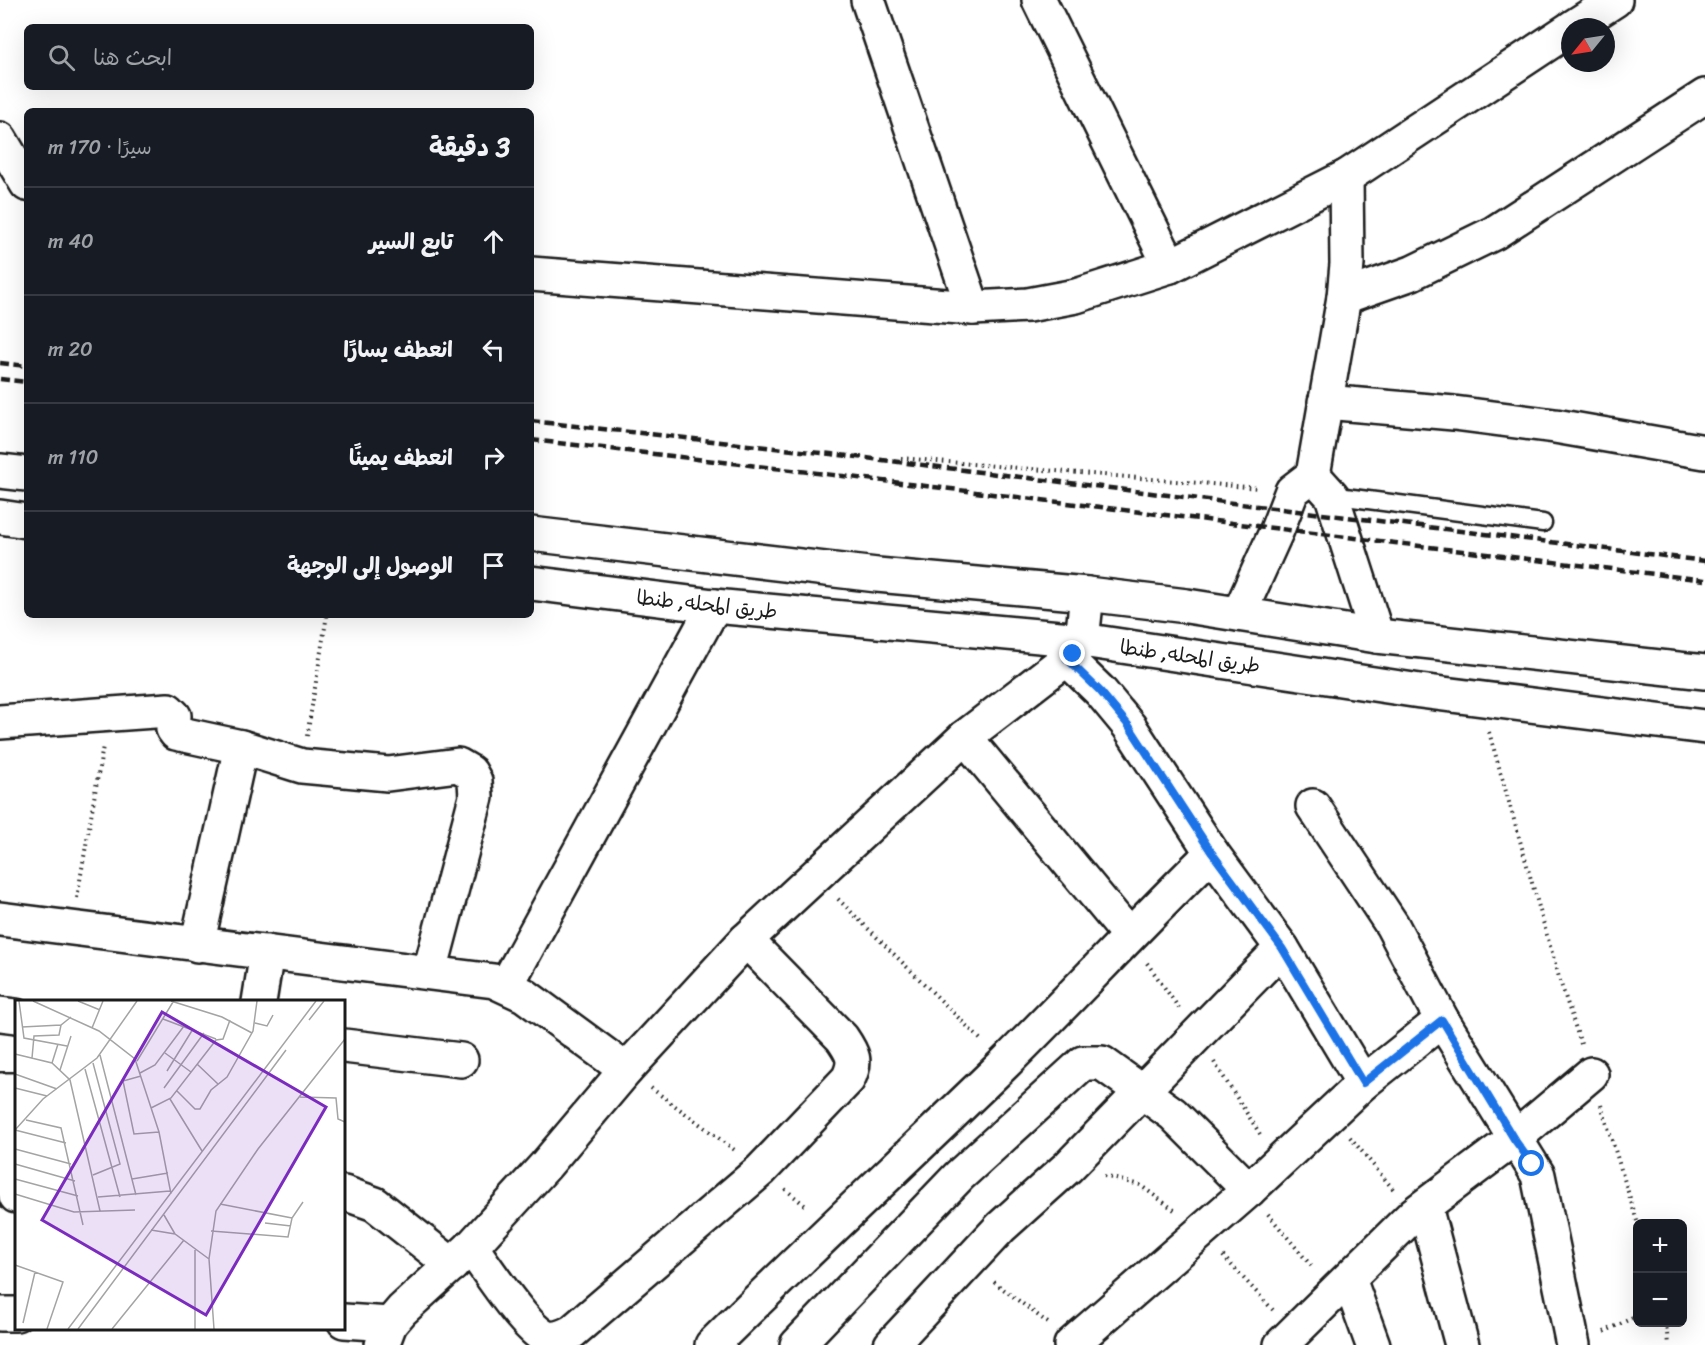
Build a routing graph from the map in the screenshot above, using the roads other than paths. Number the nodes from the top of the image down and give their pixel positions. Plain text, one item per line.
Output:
1 (868, 0) edge
2 (1039, 0) edge
3 (1614, 0) edge
4 (1587, 18) edge
5 (1561, 35) edge
6 (1705, 96) edge
7 (0, 140) edge
8 (1346, 177) junction
9 (24, 179) edge
10 (0, 192) edge
11 (24, 194) edge
12 (1170, 266) junction
13 (534, 274) edge
14 (1344, 297) junction
15 (973, 308) junction
16 (1324, 402) junction
17 (1705, 452) edge
18 (0, 471) edge
19 (24, 474) edge
20 (1312, 487) junction
21 (0, 517) edge
22 (24, 521) edge
23 (1543, 523) dead end
24 (534, 534) edge
25 (534, 583) edge
26 (1087, 594) junction
27 (714, 606) junction
28 (1239, 614) junction
29 (1377, 636) junction
30 (1075, 650) junction
31 (1705, 672) edge
32 (0, 722) edge
33 (1705, 727) edge
34 (965, 737) junction
35 (241, 747) junction
36 (1313, 806) dead end
37 (1212, 853) junction
38 (0, 919) edge
39 (1128, 934) junction
40 (746, 940) junction
41 (197, 945) junction
42 (1282, 948) junction
43 (267, 952) junction
44 (430, 971) junction
45 (507, 984) junction
46 (259, 1000) edge
47 (0, 1014) edge
48 (15, 1016) edge
49 (1442, 1020) junction
50 (345, 1047) edge
51 (461, 1060) dead end
52 (626, 1070) junction
53 (1591, 1074) road end
54 (1363, 1083) junction
55 (1141, 1091) junction
56 (0, 1112) edge
57 (1514, 1139) junction
58 (13, 1158) edge
59 (15, 1183) edge
60 (1248, 1190) junction
61 (345, 1193) edge
62 (1420, 1211) junction
63 (461, 1256) junction
64 (1342, 1286) junction
65 (345, 1321) edge
66 (386, 1335) edge
67 (1288, 1339) edge
68 (1586, 1340) edge
69 (1072, 1344) edge
70 (712, 1345) edge
71 (797, 1345) edge
72 (891, 1345) edge
73 (1373, 1345) edge
74 (1462, 1345) edge

1 - 15 main road
2 - 12 main road
3 - 4 main road
5 - 8 main road
6 - 14 main road
7 - 9 main road
8 - 12 main road
8 - 14 main road
10 - 11 main road
12 - 15 main road
13 - 15 main road
14 - 16 main road
16 - 17 main road
16 - 20 main road
18 - 19 main road
20 - 23 lane
20 - 28 main road
20 - 29 main road
21 - 22 main road
24 - 26 main road
25 - 27 main road, طريق المحله, طنطا
26 - 28 main road
26 - 30 main road
27 - 30 main road, طريق المحله, طنطا
27 - 45 main road
28 - 29 main road
29 - 31 main road
30 - 33 main road, طريق المحله, طنطا
30 - 34 main road
30 - 37 main road
32 - 35 main road
34 - 39 main road
34 - 40 main road
35 - 41 main road
35 - 44 main road
36 - 49 main road
37 - 39 main road
37 - 42 main road
38 - 41 main road
39 - 70 main road
40 - 52 main road
40 - 63 main road
41 - 43 main road
42 - 54 main road
42 - 55 main road
43 - 44 main road
43 - 46 main road
44 - 45 main road
45 - 52 main road
47 - 48 main road
49 - 54 main road
49 - 57 main road
50 - 51 main road
52 - 63 main road
53 - 57 main road
54 - 60 main road
55 - 60 main road
55 - 71 main road
55 - 72 main road
56 - 58 main road
57 - 62 main road
57 - 68 main road
58 - 59 main road
60 - 69 main road
61 - 63 main road
62 - 64 main road
62 - 74 main road
63 - 66 main road
64 - 67 main road
64 - 73 main road
65 - 66 main road

